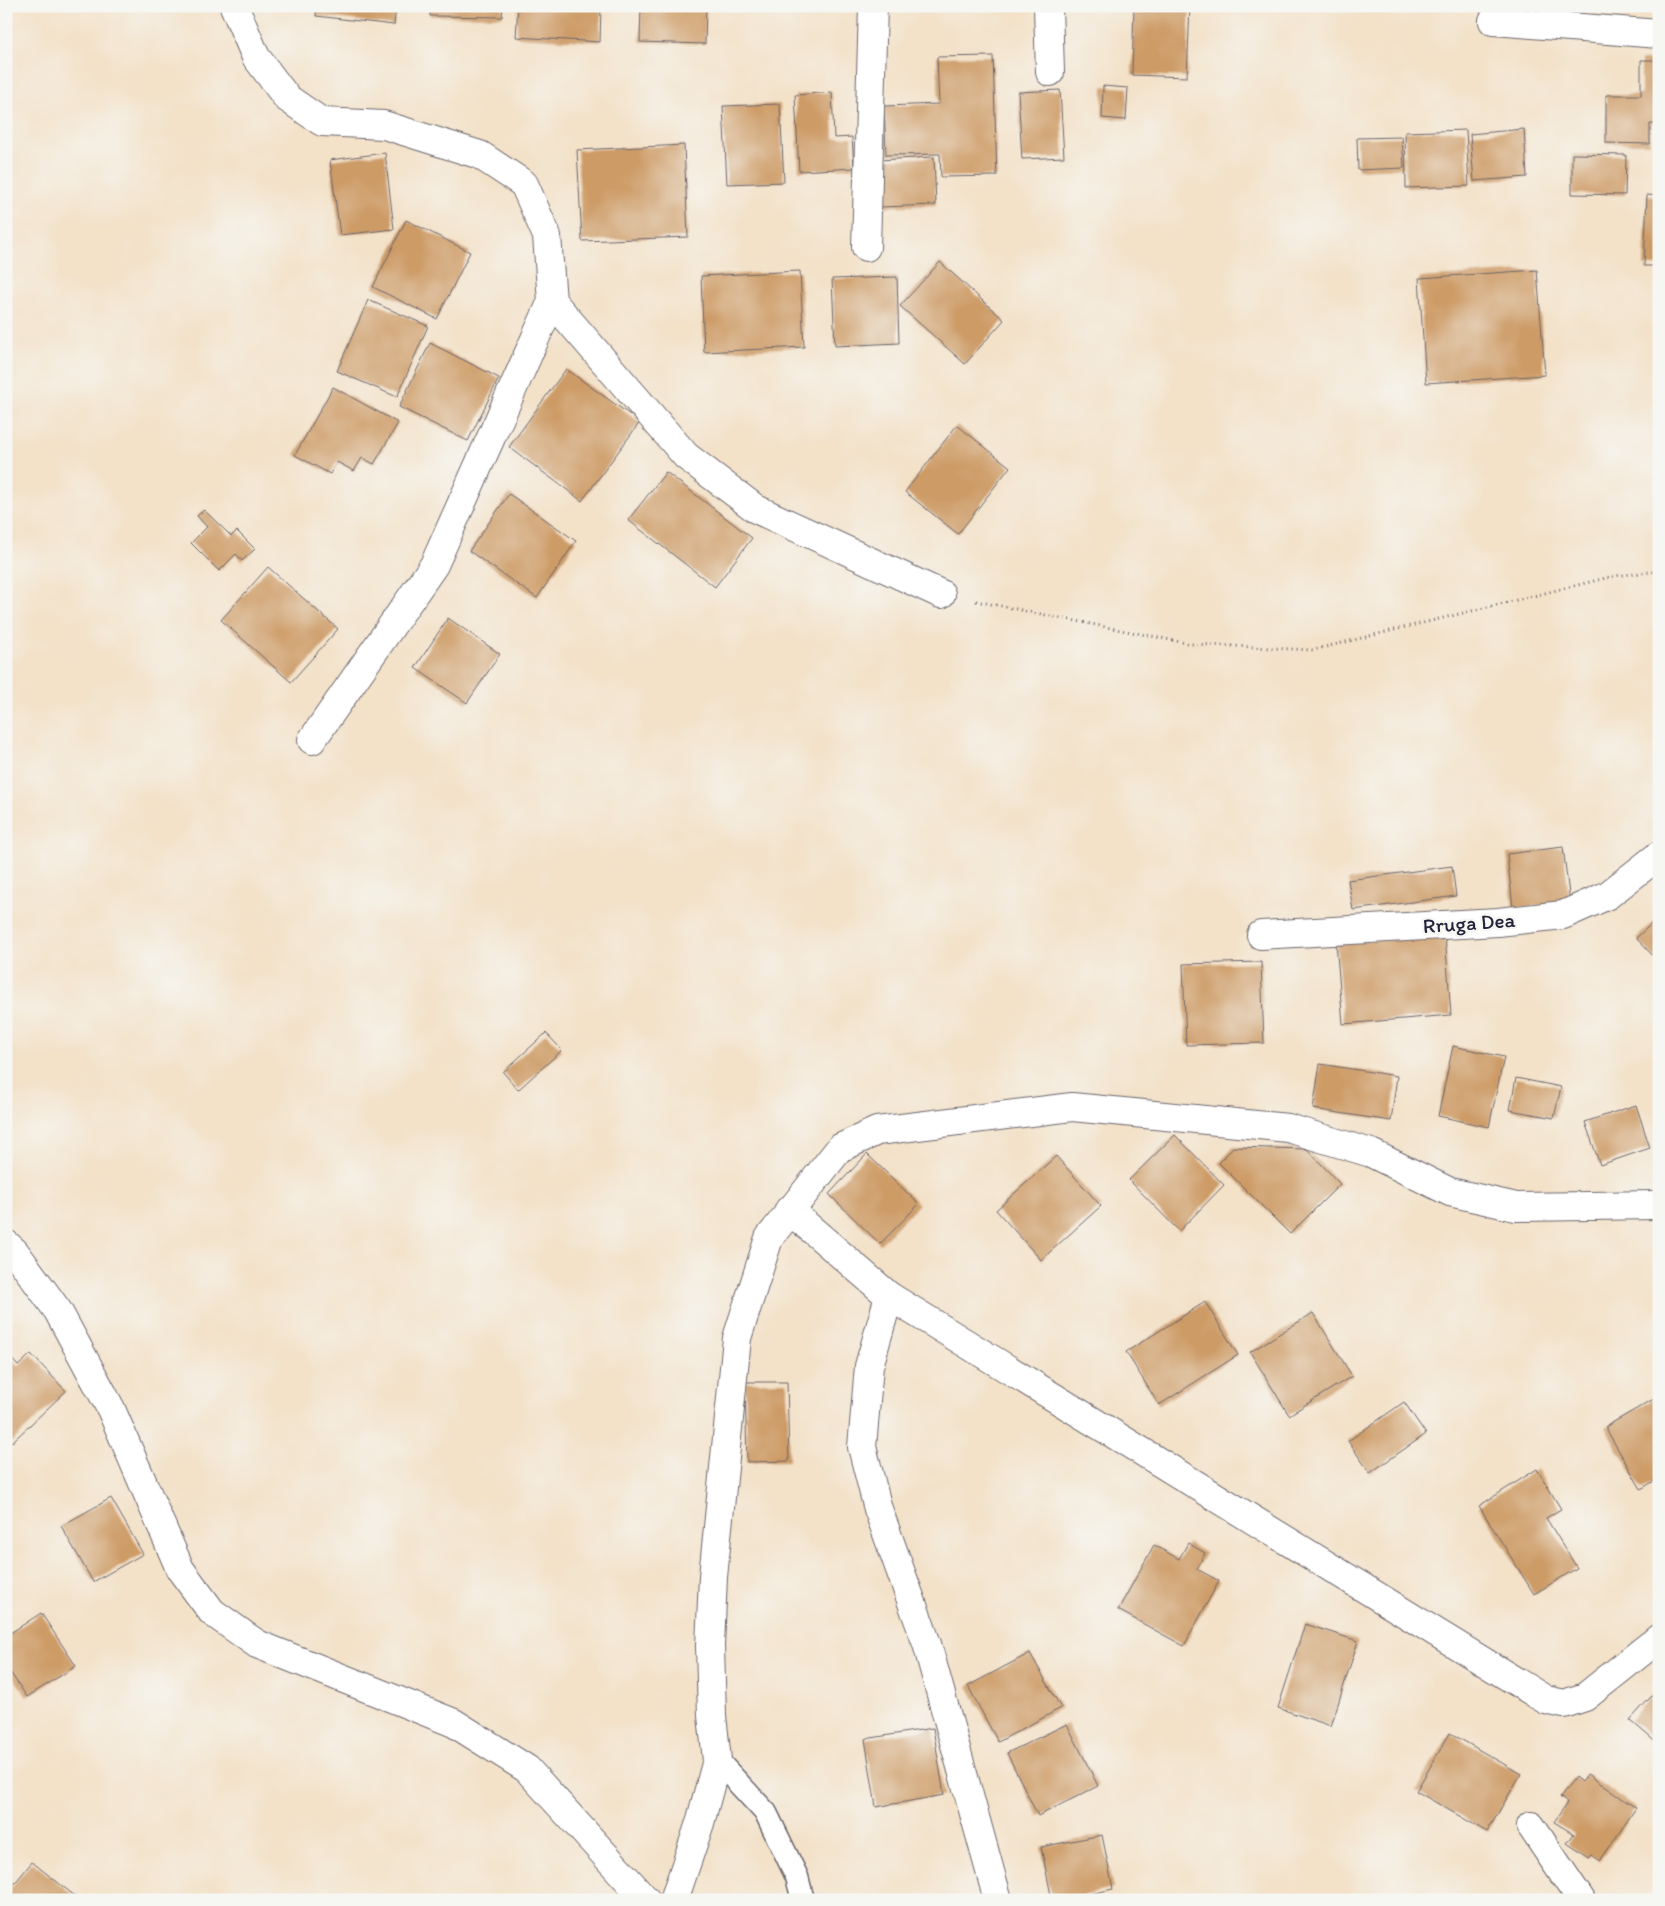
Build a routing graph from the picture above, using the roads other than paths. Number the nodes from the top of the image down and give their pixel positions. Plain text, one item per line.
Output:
1 (234, 6) edge
2 (873, 6) edge
3 (1048, 6) edge
4 (1493, 20) dead end
5 (1659, 34) edge
6 (1050, 72) dead end
7 (866, 246) dead end
8 (552, 301) junction
9 (941, 594) road end
10 (312, 740) dead end
11 (1659, 855) edge
12 (1261, 935) dead end
13 (1659, 1205) edge
14 (789, 1210) junction
15 (6, 1244) edge
16 (888, 1296) junction
17 (1659, 1638) edge
18 (717, 1760) junction
19 (1531, 1826) dead end
20 (646, 1900) edge
21 (674, 1900) edge
22 (804, 1900) edge
23 (998, 1900) edge
24 (1582, 1900) edge

1 - 8 street
2 - 7 street
3 - 6 street
4 - 5 street
8 - 9 street
8 - 10 street
11 - 12 street, Rruga Dea
13 - 14 street
14 - 16 street
14 - 18 street
15 - 20 street
16 - 17 street
16 - 23 street
18 - 21 street
18 - 22 lane
19 - 24 street

